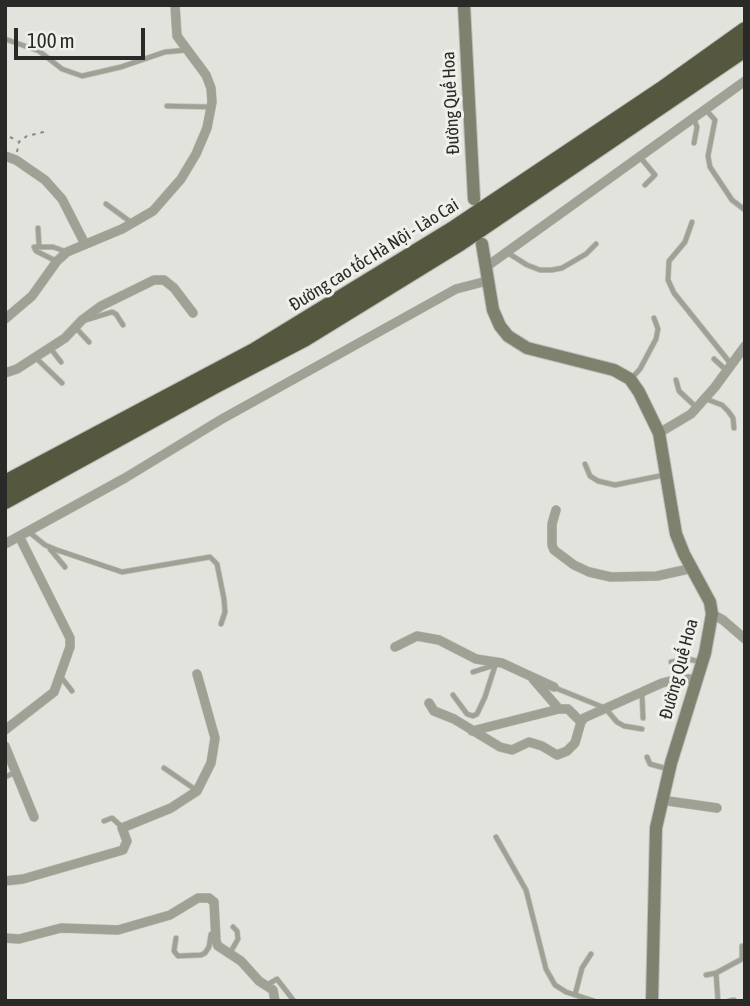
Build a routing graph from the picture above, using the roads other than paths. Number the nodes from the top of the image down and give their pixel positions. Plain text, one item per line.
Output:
1 (175, 5) edge
2 (464, 5) edge
3 (745, 30) edge
4 (5, 39) edge
5 (745, 49) edge
6 (188, 50) junction
7 (745, 81) edge
8 (167, 106) dead end
9 (211, 107) junction
10 (706, 110) junction
11 (694, 119) junction
12 (694, 144) dead end
13 (5, 156) edge
14 (639, 156) junction
15 (645, 185) dead end
16 (474, 199) dead end
17 (106, 204) dead end
18 (745, 210) edge
19 (692, 222) dead end
20 (133, 224) junction
21 (38, 228) dead end
22 (85, 244) junction
23 (482, 244) dead end
24 (596, 244) dead end
25 (39, 246) junction
26 (67, 252) junction
27 (508, 253) junction
28 (57, 261) junction
29 (487, 274) junction
30 (193, 313) dead end
31 (654, 318) dead end
32 (5, 319) edge
33 (78, 324) junction
34 (123, 325) dead end
35 (89, 342) dead end
36 (745, 346) edge
37 (50, 348) junction
38 (35, 358) junction
39 (714, 359) dead end
40 (61, 362) dead end
41 (729, 368) junction
42 (5, 373) edge
43 (630, 379) junction
44 (676, 380) dead end
45 (62, 383) dead end
46 (705, 398) junction
47 (696, 408) junction
48 (734, 428) dead end
49 (659, 433) junction
50 (585, 464) dead end
51 (665, 475) junction
52 (5, 484) edge
53 (5, 500) edge
54 (556, 510) dead end
55 (29, 531) junction
56 (19, 536) junction
57 (5, 544) edge
58 (45, 545) junction
59 (65, 567) dead end
60 (692, 568) junction
61 (712, 614) junction
62 (220, 624) dead end
63 (745, 639) edge
64 (395, 647) dead end
65 (702, 662) junction
66 (671, 663) dead end
67 (498, 664) junction
68 (473, 672) dead end
69 (197, 674) dead end
70 (529, 674) junction
71 (61, 677) junction
72 (697, 679) junction
73 (554, 687) junction
74 (72, 691) dead end
75 (542, 693) junction
76 (641, 693) junction
77 (453, 695) dead end
78 (606, 708) junction
79 (559, 709) junction
80 (431, 711) dead end
81 (643, 718) dead end
82 (581, 722) junction
83 (642, 729) dead end
84 (5, 730) edge
85 (472, 731) junction
86 (5, 746) edge
87 (647, 757) dead end
88 (164, 768) dead end
89 (669, 769) junction
90 (16, 772) junction
91 (5, 777) edge
92 (197, 790) junction
93 (661, 800) junction
94 (717, 808) dead end
95 (34, 817) dead end
96 (104, 821) dead end
97 (122, 828) junction
98 (496, 836) dead end
99 (5, 881) edge
100 (208, 898) junction
101 (233, 928) dead end
102 (5, 938) edge
103 (176, 938) dead end
104 (742, 946) dead end
105 (230, 954) junction
106 (591, 954) dead end
107 (716, 973) junction
108 (706, 975) dead end
109 (267, 985) junction
110 (576, 995) junction
111 (275, 1001) edge
112 (294, 1001) edge
113 (594, 1001) edge
114 (652, 1001) edge
115 (718, 1001) edge

1 - 6 street
2 - 16 street, Đường Quế Hoa
3 - 52 highway, Đường cao tốc Hà Nội - Lào Cai
4 - 6 lane
5 - 53 highway, Đường cao tốc Hà Nội - Lào Cai
6 - 9 street
7 - 10 street
8 - 9 lane
9 - 20 street
10 - 11 street
10 - 18 lane
11 - 12 lane
11 - 14 street
13 - 22 street
14 - 15 lane
14 - 27 street
17 - 20 lane
19 - 41 lane
20 - 22 street
21 - 25 lane
22 - 26 street
23 - 29 street
24 - 27 lane
25 - 26 lane
25 - 28 lane
26 - 28 street
27 - 29 street
28 - 32 street
29 - 43 street
29 - 55 street
30 - 33 street
31 - 43 lane
33 - 34 lane
33 - 35 lane
33 - 37 street
36 - 41 street
37 - 38 street
37 - 40 lane
38 - 42 street
38 - 45 lane
39 - 41 lane
41 - 46 street
43 - 49 street, Đường Quế Hoa
44 - 47 lane
46 - 47 street
46 - 48 lane
47 - 49 street
49 - 51 street, Đường Quế Hoa
50 - 51 lane
51 - 60 street, Đường Quế Hoa
54 - 60 street
55 - 56 street
55 - 58 lane
56 - 57 street
56 - 71 street
58 - 59 lane
58 - 62 lane
60 - 61 street, Đường Quế Hoa
61 - 63 street
61 - 65 street, Đường Quế Hoa
64 - 67 street
65 - 66 lane
65 - 72 street, Đường Quế Hoa
67 - 68 lane
67 - 70 street
67 - 77 lane
69 - 92 street
70 - 73 street
70 - 75 street
71 - 74 lane
71 - 84 street
72 - 76 street
72 - 89 street, Đường Quế Hoa
73 - 75 lane
73 - 78 lane
75 - 79 street
76 - 78 street
76 - 81 lane
78 - 82 street
78 - 83 lane
79 - 82 street
79 - 85 street
80 - 85 street
82 - 85 street
86 - 90 street
87 - 89 lane
88 - 92 lane
89 - 93 street, Đường Quế Hoa
90 - 91 lane
90 - 95 street
92 - 97 street
93 - 94 street
93 - 114 street, Đường Quế Hoa
96 - 97 lane
97 - 99 street
98 - 110 lane
100 - 102 street
100 - 103 lane
100 - 105 street
101 - 105 lane
104 - 107 lane
105 - 109 street
106 - 110 lane
107 - 108 lane
107 - 115 lane
109 - 111 street
109 - 112 lane
110 - 113 lane

